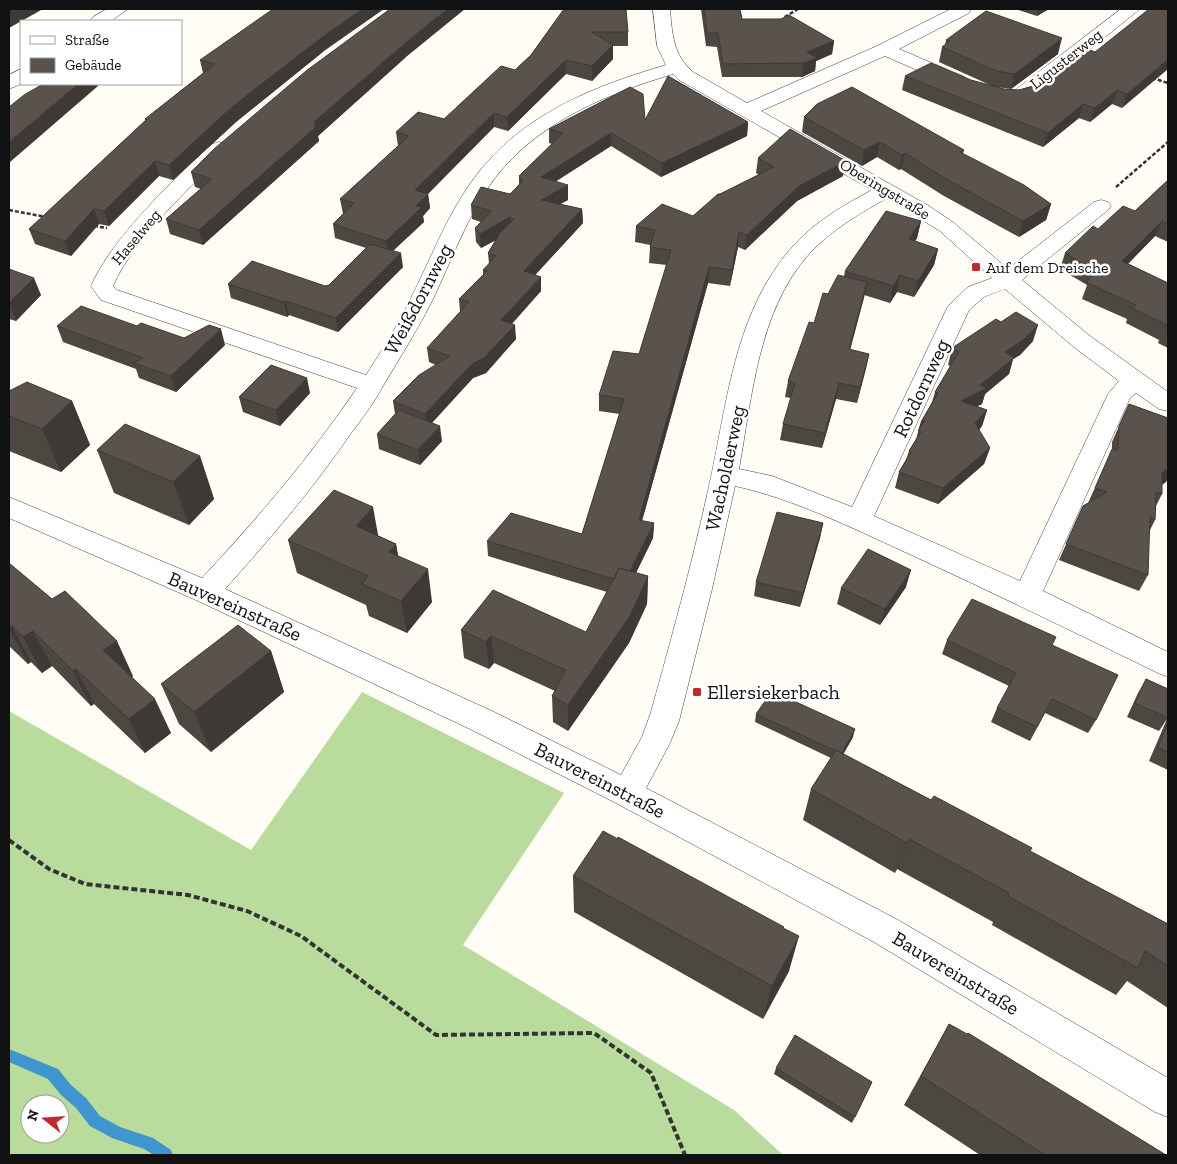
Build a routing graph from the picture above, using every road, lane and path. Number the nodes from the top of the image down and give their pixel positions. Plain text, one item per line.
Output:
1 (119, 9) edge
2 (661, 9) edge
3 (798, 9) edge
4 (963, 9) edge
5 (1130, 9) edge
6 (101, 20) edge
7 (784, 27) edge
8 (886, 50) junction
9 (675, 68) junction
10 (20, 76) edge
11 (1150, 77) edge
12 (1168, 83) edge
13 (9, 84) edge
14 (747, 110) junction
15 (230, 138) edge
16 (1168, 142) edge
17 (887, 190) junction
18 (1102, 206) joint
19 (9, 210) edge
20 (55, 219) edge
21 (92, 225) edge
22 (138, 234) junction
23 (1008, 280) junction
24 (1133, 381) junction
25 (372, 384) junction
26 (1168, 404) edge
27 (725, 475) junction
28 (9, 507) edge
29 (859, 520) junction
30 (206, 592) junction
31 (1027, 596) junction
32 (1168, 665) edge
33 (628, 793) junction
34 (9, 840) edge
35 (1168, 1099) edge
36 (685, 1155) edge

1 - 6 street
2 - 9 street
3 - 7 path
4 - 8 street
5 - 8 street, Ligusterweg
8 - 14 street
9 - 14 street, Oberingstraße
9 - 25 street, Weißdornweg
10 - 13 street
11 - 12 path
14 - 17 street, Oberingstraße
15 - 22 street, Haselweg
16 - 18 path
17 - 23 street, Oberingstraße
17 - 27 street, Wacholderweg
18 - 23 street
19 - 20 path
21 - 22 path
22 - 25 street, Haselweg
23 - 24 street, Oberingstraße
23 - 29 street, Rotdornweg
24 - 26 street, Oberingstraße
24 - 31 street
25 - 30 street, Weißdornweg
27 - 29 street
27 - 33 street, Wacholderweg
28 - 30 street, Bauvereinstraße
29 - 31 street
30 - 33 street, Bauvereinstraße
31 - 32 street
33 - 35 street, Bauvereinstraße
34 - 36 path

